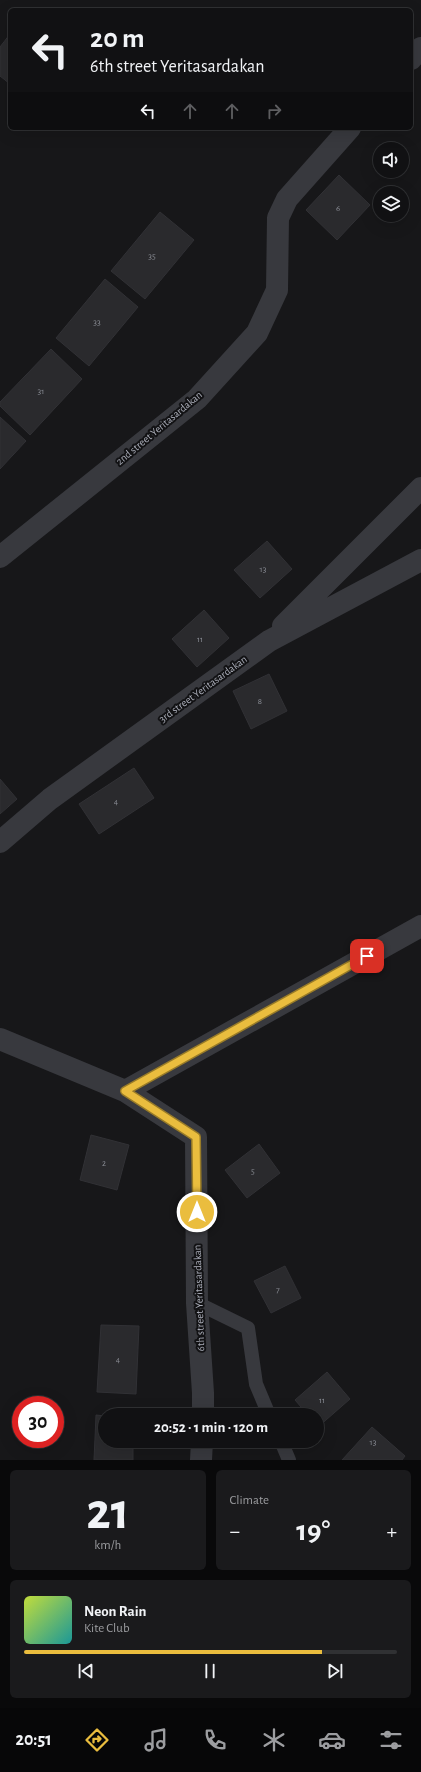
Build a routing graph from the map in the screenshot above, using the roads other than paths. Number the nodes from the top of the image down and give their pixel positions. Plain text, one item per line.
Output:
1 (421, 48) edge
2 (413, 57) edge
3 (348, 130) edge
4 (421, 488) edge
5 (0, 557) edge
6 (421, 560) edge
7 (268, 641) junction
8 (0, 842) edge
9 (421, 926) edge
10 (0, 1039) edge
11 (125, 1091) junction
12 (197, 1303) junction
13 (202, 1408) edge
14 (267, 1408) edge
15 (202, 1448) edge
16 (284, 1448) edge
17 (201, 1460) edge
18 (289, 1460) edge

1 - 2 street
3 - 5 street, 2nd street Yeritasardakan
4 - 7 street
6 - 7 street, 3rd street Yeritasardakan
7 - 8 street, 3rd street Yeritasardakan
9 - 11 street
10 - 11 street, 6th street Yeritasardakan
11 - 12 street, 6th street Yeritasardakan
12 - 13 street, 6th street Yeritasardakan
12 - 14 lane
15 - 17 street
16 - 18 lane

